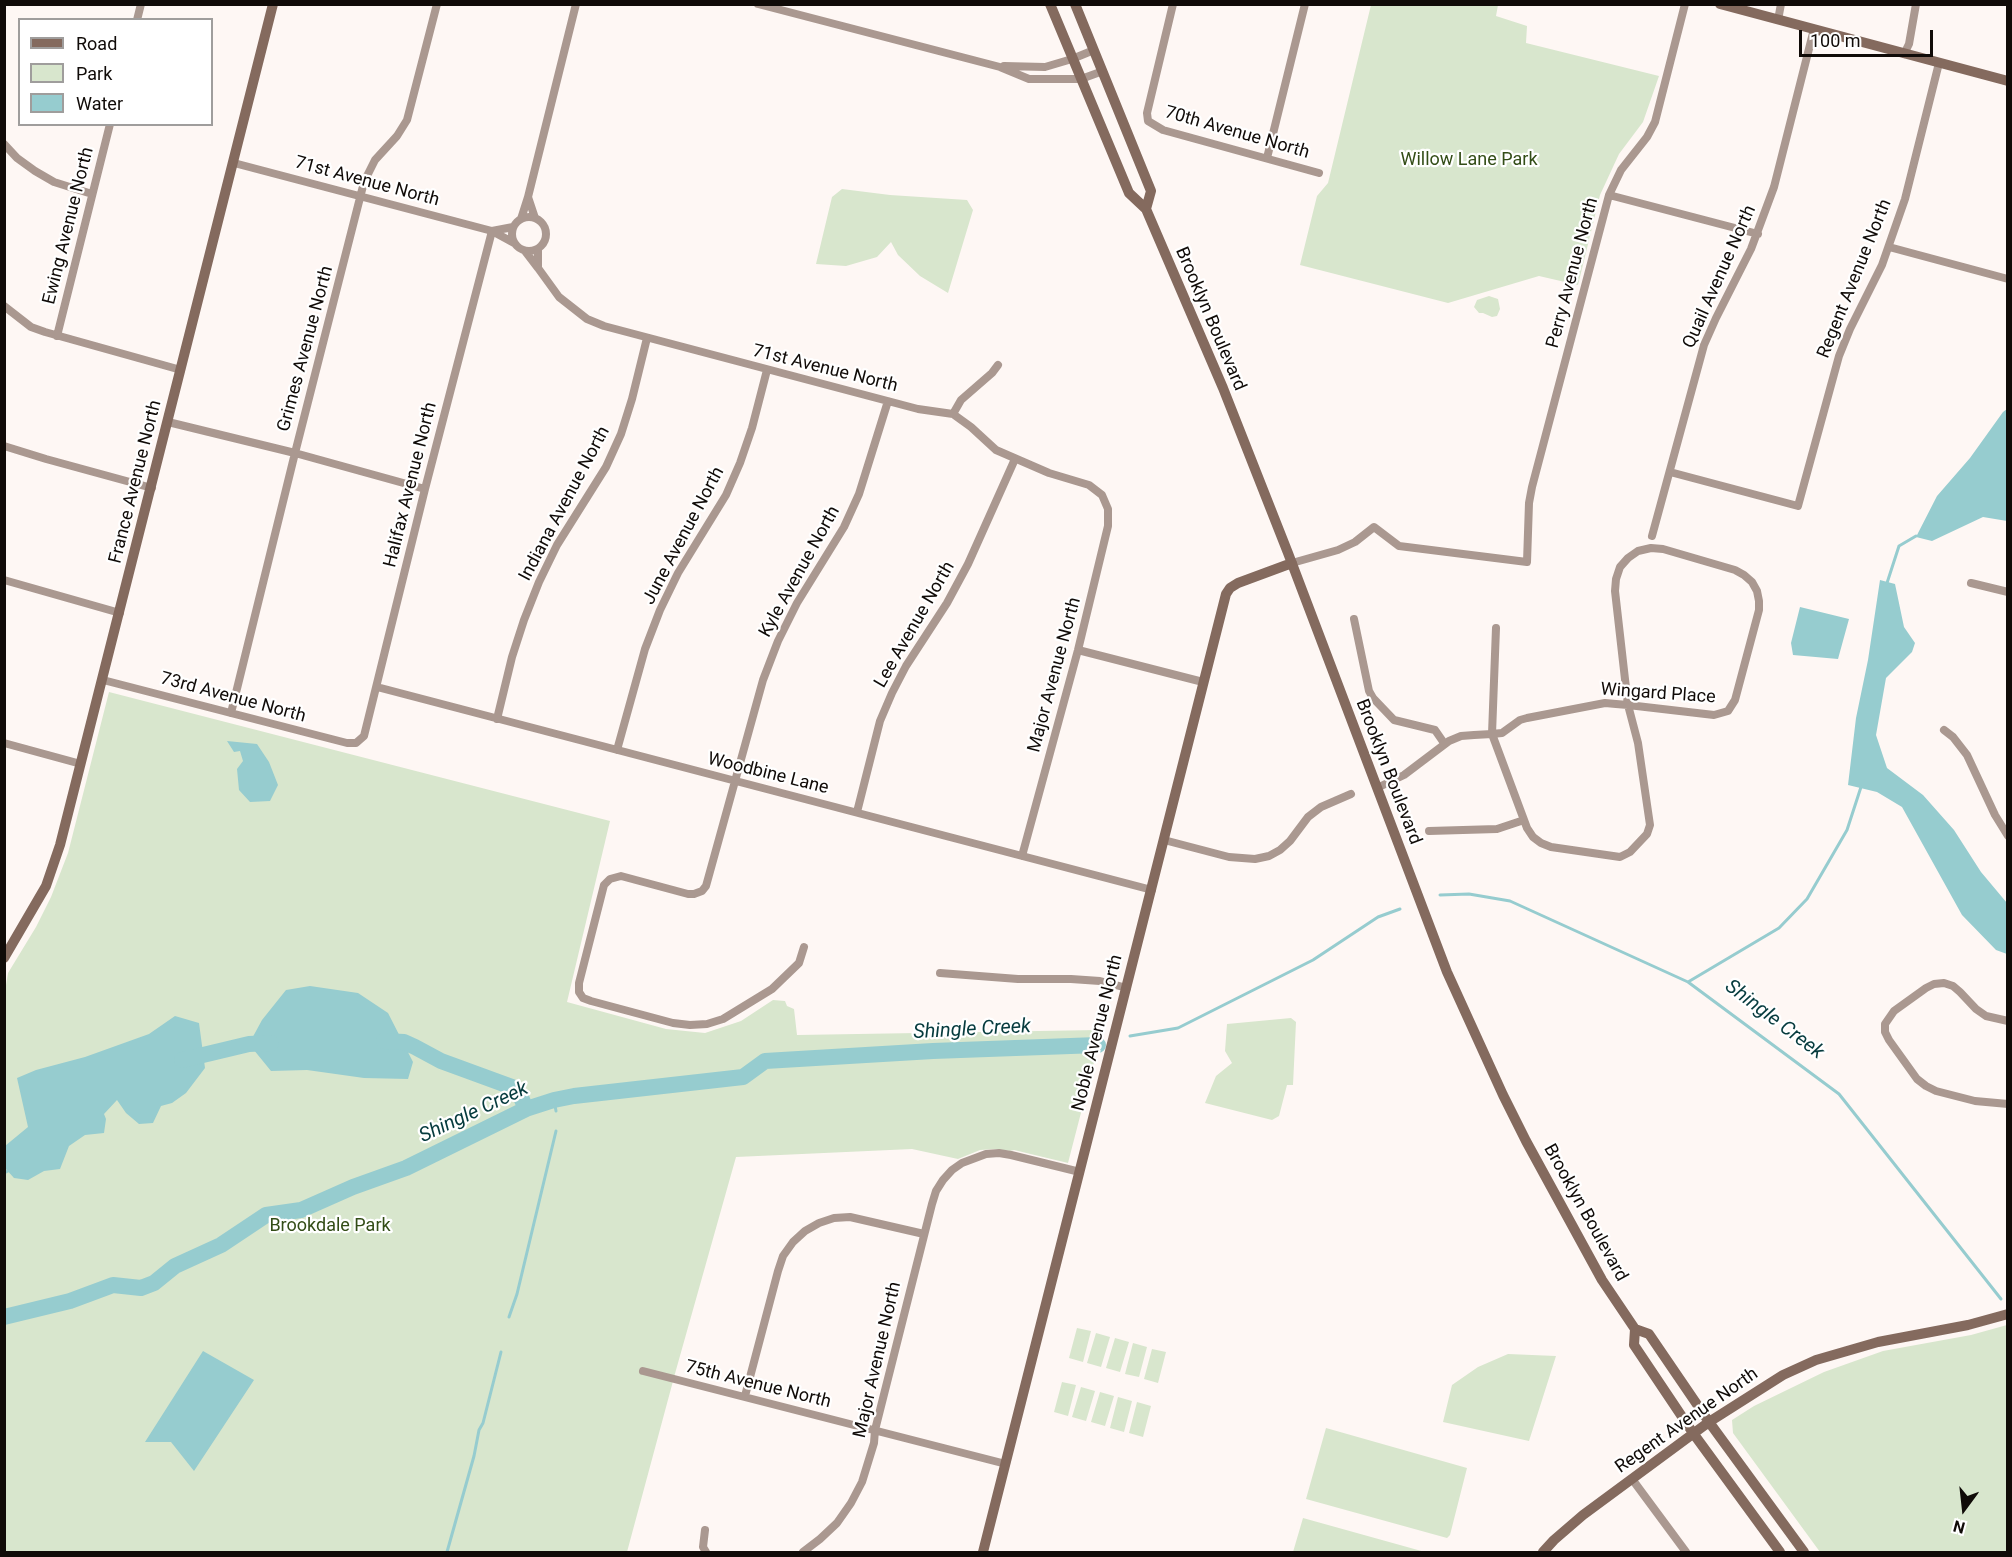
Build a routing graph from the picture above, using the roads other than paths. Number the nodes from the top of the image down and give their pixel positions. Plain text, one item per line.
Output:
1 (273, 4) edge
2 (437, 4) edge
3 (576, 4) edge
4 (758, 4) edge
5 (1050, 4) edge
6 (1075, 4) edge
7 (1173, 4) edge
8 (1305, 4) edge
9 (1685, 4) edge
10 (1720, 4) edge
11 (1781, 4) edge
12 (1916, 4) edge
13 (1778, 20) junction
14 (1814, 30) junction
15 (1094, 50) junction
16 (1904, 54) junction
17 (1072, 59) junction
18 (1940, 63) junction
19 (1000, 67) junction
20 (1103, 71) junction
21 (1081, 79) junction
22 (2007, 81) edge
23 (109, 126) edge
24 (4, 144) edge
25 (1267, 158) junction
26 (234, 163) junction
27 (1319, 172) dead end
28 (92, 194) junction
29 (1609, 195) junction
30 (361, 196) junction
31 (528, 196) junction
32 (1146, 209) junction
33 (535, 218) junction
34 (521, 219) junction
35 (513, 227) junction
36 (492, 231) junction
37 (1758, 234) junction
38 (514, 243) junction
39 (1889, 247) junction
40 (538, 249) junction
41 (525, 251) junction
42 (538, 268) junction
43 (2007, 279) edge
44 (4, 306) edge
45 (57, 336) junction
46 (647, 338) junction
47 (998, 365) dead end
48 (181, 370) junction
49 (767, 370) junction
50 (888, 401) junction
51 (953, 414) junction
52 (168, 422) junction
53 (4, 446) edge
54 (295, 453) junction
55 (1015, 459) junction
56 (1670, 472) junction
57 (152, 488) junction
58 (425, 489) junction
59 (1106, 501) joint
60 (1652, 536) dead end
61 (1292, 563) junction
62 (4, 580) edge
63 (1971, 583) dead end
64 (2007, 592) edge
65 (120, 613) junction
66 (1354, 619) dead end
67 (1496, 628) dead end
68 (1077, 650) junction
69 (103, 680) junction
70 (1203, 682) junction
71 (377, 687) junction
72 (1628, 705) junction
73 (231, 713) junction
74 (497, 719) junction
75 (1944, 730) dead end
76 (1492, 734) junction
77 (4, 743) edge
78 (356, 743) joint
79 (1444, 743) junction
80 (617, 750) junction
81 (81, 764) junction
82 (736, 781) junction
83 (1377, 788) junction
84 (1351, 794) dead end
85 (857, 812) junction
86 (1524, 820) junction
87 (1429, 831) dead end
88 (2007, 836) edge
89 (1164, 840) junction
90 (1022, 856) junction
91 (1152, 890) junction
92 (804, 947) dead end
93 (4, 958) edge
94 (940, 973) dead end
95 (1127, 988) junction
96 (2007, 1022) edge
97 (2007, 1104) edge
98 (1080, 1172) junction
99 (924, 1234) junction
100 (2007, 1314) edge
101 (1635, 1329) junction
102 (643, 1371) dead end
103 (745, 1396) junction
104 (1709, 1422) junction
105 (875, 1430) junction
106 (1693, 1434) junction
107 (1006, 1464) junction
108 (1632, 1479) junction
109 (705, 1530) dead end
110 (706, 1552) edge
111 (803, 1552) edge
112 (983, 1552) edge
113 (1543, 1552) edge
114 (1686, 1552) edge
115 (1780, 1552) edge
116 (1804, 1552) edge

1 - 26 street, France Avenue North
2 - 30 street, Grimes Avenue North
3 - 31 street
4 - 19 street
5 - 17 street, Brooklyn Boulevard
6 - 15 street, Brooklyn Boulevard
7 - 25 street, 70th Avenue North
8 - 25 street
9 - 29 street, Perry Avenue North
10 - 13 street
11 - 13 street
12 - 16 street
13 - 14 street
14 - 16 street
14 - 37 street, Quail Avenue North
15 - 17 street
15 - 20 street, Brooklyn Boulevard
16 - 18 street
17 - 19 street
17 - 21 street, Brooklyn Boulevard
18 - 22 street
18 - 39 street, Regent Avenue North
19 - 21 street
20 - 21 street
20 - 32 street, Brooklyn Boulevard
21 - 32 street, Brooklyn Boulevard
23 - 28 street, Ewing Avenue North
24 - 28 street
25 - 27 street, 70th Avenue North
26 - 30 street, 71st Avenue North
26 - 48 street, France Avenue North
28 - 45 street, Ewing Avenue North
29 - 37 street
29 - 61 street, Perry Avenue North
30 - 36 street, 71st Avenue North
30 - 54 street, Grimes Avenue North
31 - 33 street
31 - 34 street
32 - 61 street, Brooklyn Boulevard
33 - 34 street
33 - 40 street
34 - 35 street
35 - 36 street, 71st Avenue North
35 - 38 street
36 - 38 street, 71st Avenue North
36 - 58 street, Halifax Avenue North
37 - 56 street, Quail Avenue North
38 - 41 street
39 - 43 street
39 - 56 street, Regent Avenue North
40 - 41 street
40 - 42 street
41 - 42 street, 71st Avenue North
42 - 46 street, 71st Avenue North
44 - 45 street
45 - 48 street
46 - 49 street, 71st Avenue North
46 - 74 street, Indiana Avenue North
47 - 51 street
48 - 52 street, France Avenue North
49 - 50 street, 71st Avenue North
49 - 80 street, June Avenue North
50 - 51 street, 71st Avenue North
50 - 82 street, Kyle Avenue North
51 - 55 street, 71st Avenue North
52 - 54 street
52 - 57 street, France Avenue North
53 - 57 street
54 - 58 street
54 - 73 street, Grimes Avenue North
55 - 59 street, 71st Avenue North
55 - 85 street, Lee Avenue North
56 - 60 street, Quail Avenue North
57 - 65 street, France Avenue North
58 - 71 street, Halifax Avenue North
59 - 68 street, Major Avenue North
61 - 70 street, Noble Avenue North
61 - 83 street, Brooklyn Boulevard
62 - 65 street
63 - 64 street
65 - 69 street, France Avenue North
66 - 79 street
67 - 76 street
68 - 70 street
68 - 90 street, Major Avenue North
69 - 73 street, 73rd Avenue North
69 - 81 street, France Avenue North
70 - 89 street, Noble Avenue North
71 - 74 street, Woodbine Lane
71 - 78 street, Halifax Avenue North
72 - 72 street, Wingard Place
72 - 76 street, Wingard Place
72 - 86 street
73 - 78 street, 73rd Avenue North
74 - 80 street, Woodbine Lane
75 - 88 street
76 - 79 street, Wingard Place
76 - 86 street
77 - 81 street
79 - 83 street, Wingard Place
80 - 82 street, Woodbine Lane
81 - 93 street, France Avenue North
82 - 85 street, Woodbine Lane
82 - 92 street, Kyle Avenue North
83 - 101 street, Brooklyn Boulevard
84 - 89 street
85 - 90 street, Woodbine Lane
86 - 87 street
89 - 91 street, Noble Avenue North
90 - 91 street, Woodbine Lane
91 - 95 street, Noble Avenue North
94 - 95 street
95 - 98 street, Noble Avenue North
96 - 97 street
98 - 99 street, Major Avenue North
98 - 107 street, Noble Avenue North
99 - 103 street
99 - 105 street, Major Avenue North
100 - 104 street, Regent Avenue North
101 - 104 street, Brooklyn Boulevard
101 - 106 street, Brooklyn Boulevard
102 - 103 street, 75th Avenue North
103 - 105 street, 75th Avenue North
104 - 106 street, Regent Avenue North
104 - 116 street, Brooklyn Boulevard
105 - 107 street, 75th Avenue North
105 - 111 street, Major Avenue North
106 - 108 street, Regent Avenue North
106 - 115 street, Brooklyn Boulevard
107 - 112 street, Noble Avenue North
108 - 113 street, Regent Avenue North
108 - 114 street
109 - 110 street

